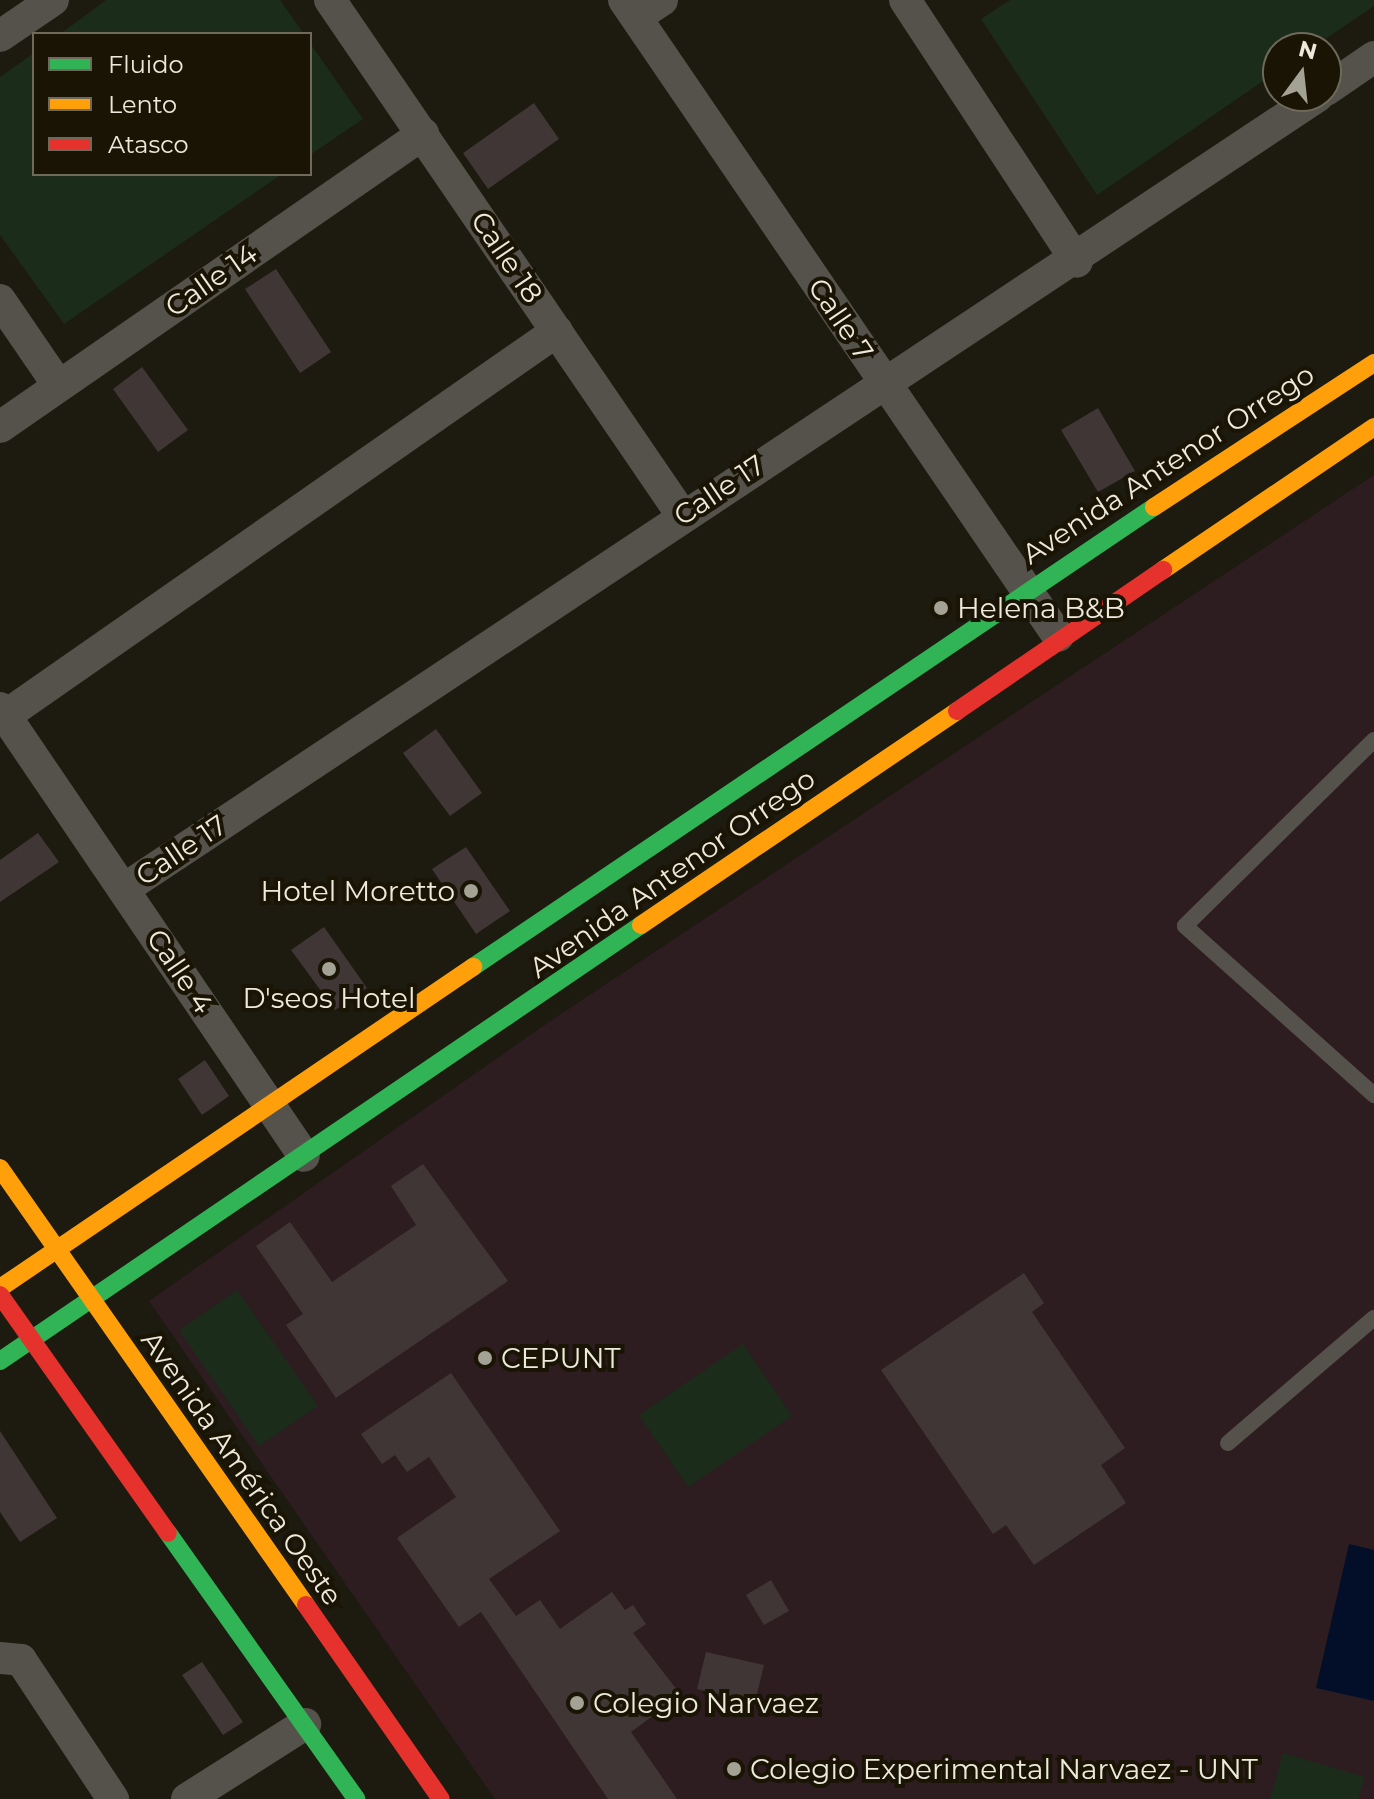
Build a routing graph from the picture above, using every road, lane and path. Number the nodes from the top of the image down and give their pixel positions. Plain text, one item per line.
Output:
1 (53, 0) edge
2 (330, 0) edge
3 (905, 0) edge
4 (641, 6) edge
5 (0, 36) edge
6 (1374, 57) edge
7 (1342, 79) edge
8 (1295, 112) edge
9 (423, 134) junction
10 (1077, 262) junction
11 (0, 300) edge
12 (557, 331) junction
13 (1374, 363) edge
14 (883, 382) junction
15 (58, 385) junction
16 (0, 427) edge
17 (1374, 427) edge
18 (682, 515) junction
19 (1027, 590) junction
20 (1058, 636) junction
21 (3, 712) edge
22 (1374, 740) edge
23 (124, 889) junction
24 (1374, 1095) edge
25 (273, 1107) junction
26 (304, 1156) junction
27 (0, 1168) edge
28 (54, 1251) junction
29 (0, 1288) edge
30 (0, 1295) edge
31 (88, 1299) junction
32 (1374, 1318) edge
33 (31, 1339) junction
34 (0, 1361) edge
35 (1228, 1443) dead end
36 (1, 1657) edge
37 (305, 1724) junction
38 (113, 1799) edge
39 (187, 1799) edge
40 (356, 1799) edge
41 (441, 1799) edge

1 - 5 street
2 - 9 street, Calle 18
3 - 10 street
4 - 14 street, Calle 7
6 - 7 street
8 - 10 street, Calle 17
9 - 12 street, Calle 18
9 - 15 street, Calle 14
10 - 14 street, Calle 17
11 - 15 street
12 - 18 street, Calle 18
12 - 21 street
13 - 19 street, Avenida Antenor Orrego
14 - 18 street, Calle 17
14 - 19 street, Calle 7
15 - 16 street, Calle 14
17 - 20 street, Avenida Antenor Orrego
18 - 23 street, Calle 17
19 - 20 street, Calle 7
19 - 25 street, Avenida Antenor Orrego
20 - 26 street, Avenida Antenor Orrego
21 - 23 street, Calle 4
22 - 24 lane
23 - 25 street, Calle 4
25 - 26 street, Calle 4
25 - 28 street, Avenida Antenor Orrego
26 - 31 street, Avenida Antenor Orrego
27 - 28 street, Avenida América Oeste
28 - 29 street, Avenida Antenor Orrego
28 - 31 street, Avenida América Oeste
30 - 33 street
31 - 33 street, Avenida Antenor Orrego
31 - 41 street, Avenida América Oeste
32 - 35 lane
33 - 34 street, Avenida Antenor Orrego
33 - 37 street
36 - 38 street
37 - 39 street
37 - 40 street

